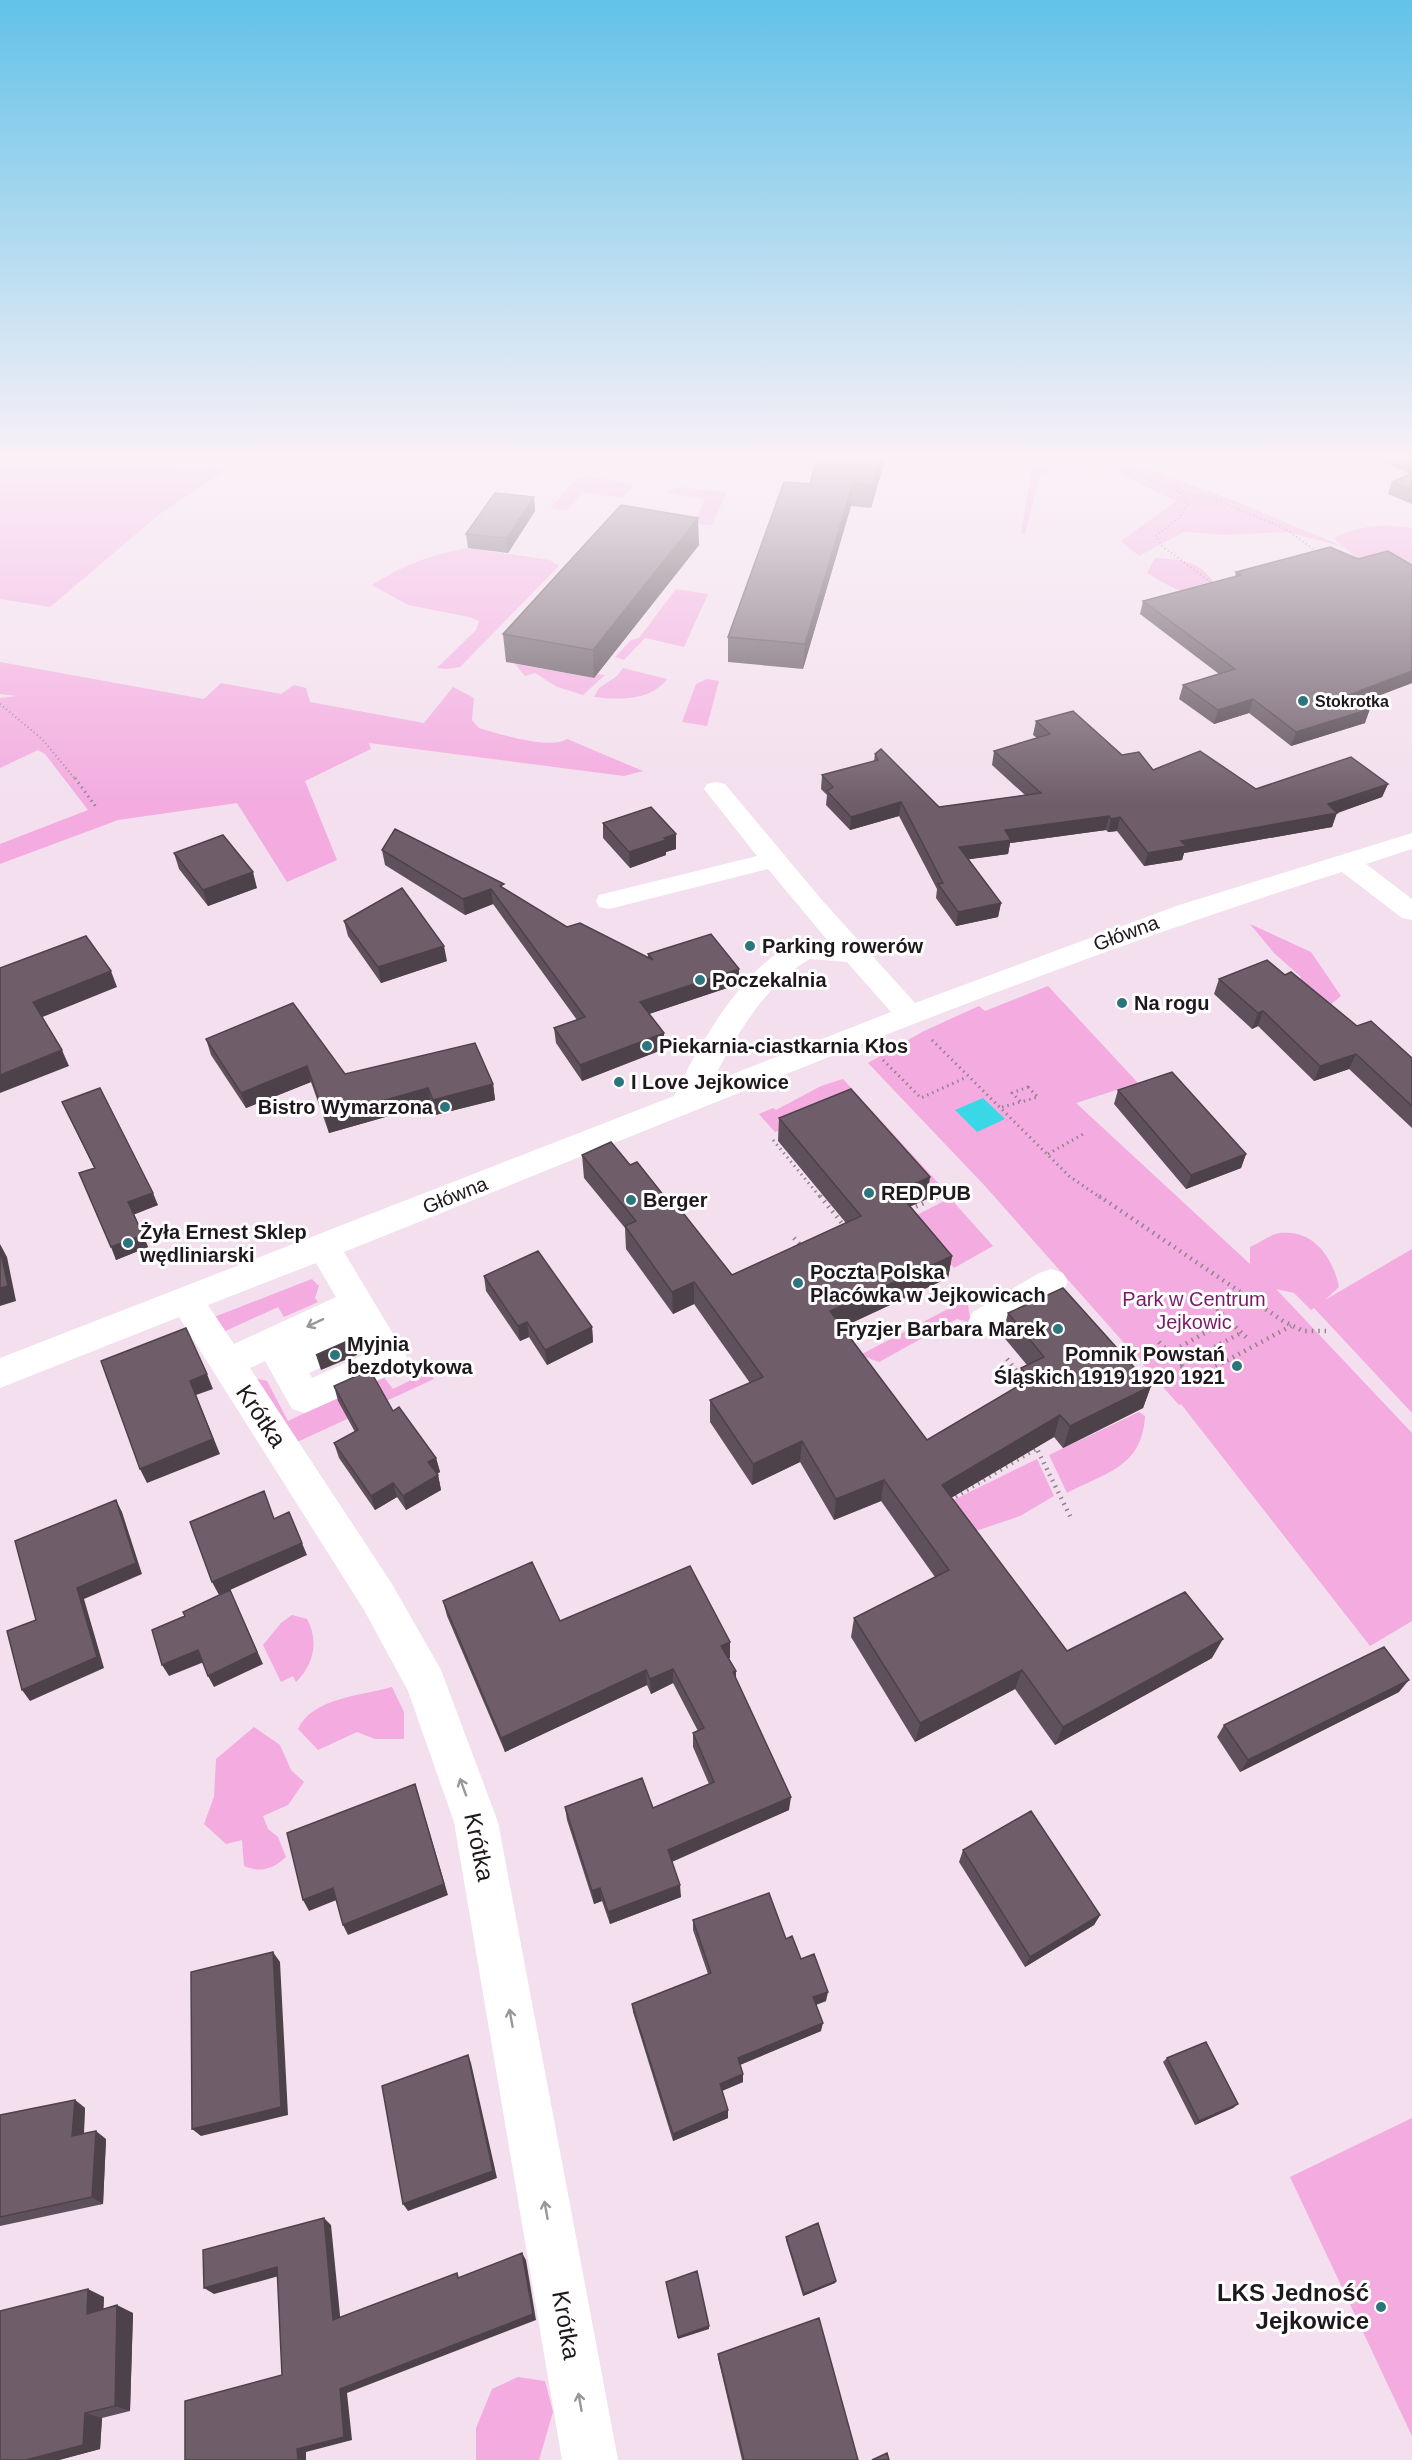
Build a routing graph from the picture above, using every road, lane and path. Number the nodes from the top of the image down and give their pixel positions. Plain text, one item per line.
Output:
1 (1202, 575) edge
2 (1217, 587) edge
3 (0, 704) edge
4 (716, 789) dead end
5 (96, 807) dead end
6 (1412, 841) edge
7 (774, 860) junction
8 (1345, 861) junction
9 (609, 901) dead end
10 (1412, 912) edge
11 (855, 955) junction
12 (910, 1015) junction
13 (931, 1039) dead end
14 (879, 1055) dead end
15 (967, 1077) junction
16 (1022, 1103) junction
17 (686, 1104) junction
18 (1001, 1107) junction
19 (1085, 1132) dead end
20 (773, 1140) dead end
21 (1048, 1154) junction
22 (964, 1186) dead end
23 (903, 1212) edge
24 (851, 1235) edge
25 (795, 1238) dead end
26 (324, 1247) junction
27 (807, 1253) edge
28 (1051, 1282) dead end
29 (187, 1301) junction
30 (1217, 1309) dead end
31 (1228, 1320) junction
32 (985, 1322) dead end
33 (1292, 1326) junction
34 (1326, 1331) dead end
35 (1241, 1333) junction
36 (1248, 1339) dead end
37 (1159, 1342) dead end
38 (1169, 1353) junction
39 (1007, 1359) dead end
40 (226, 1363) junction
41 (1180, 1365) junction
42 (0, 1374) edge
43 (1019, 1374) dead end
44 (1194, 1379) junction
45 (1187, 1382) dead end
46 (1033, 1440) edge
47 (1036, 1448) junction
48 (947, 1501) edge
49 (1072, 1520) dead end
50 (590, 2460) edge

1 - 2 path
3 - 5 path
4 - 7 street
6 - 8 street, Główna
7 - 9 street
7 - 11 street
8 - 10 street
8 - 12 street, Główna
11 - 12 street
11 - 17 street
12 - 17 street, Główna
13 - 15 path
14 - 15 path
15 - 18 path
16 - 16 path
16 - 18 path
17 - 26 street, Główna
18 - 21 path
19 - 21 path
20 - 24 path
21 - 33 path
22 - 23 path
25 - 27 path
26 - 29 street, Główna
26 -> 40 street
28 - 32 street
29 - 40 street, Krótka
29 - 42 street, Główna
30 - 31 path
31 - 35 path
31 - 38 path
33 - 34 path
33 - 44 path
35 - 36 path
35 - 41 path
37 - 38 path
38 - 41 path
39 - 43 path
50 -> 40 street, Krótka
41 - 44 path
44 - 45 path
46 - 47 path
47 - 48 path
47 - 49 path

